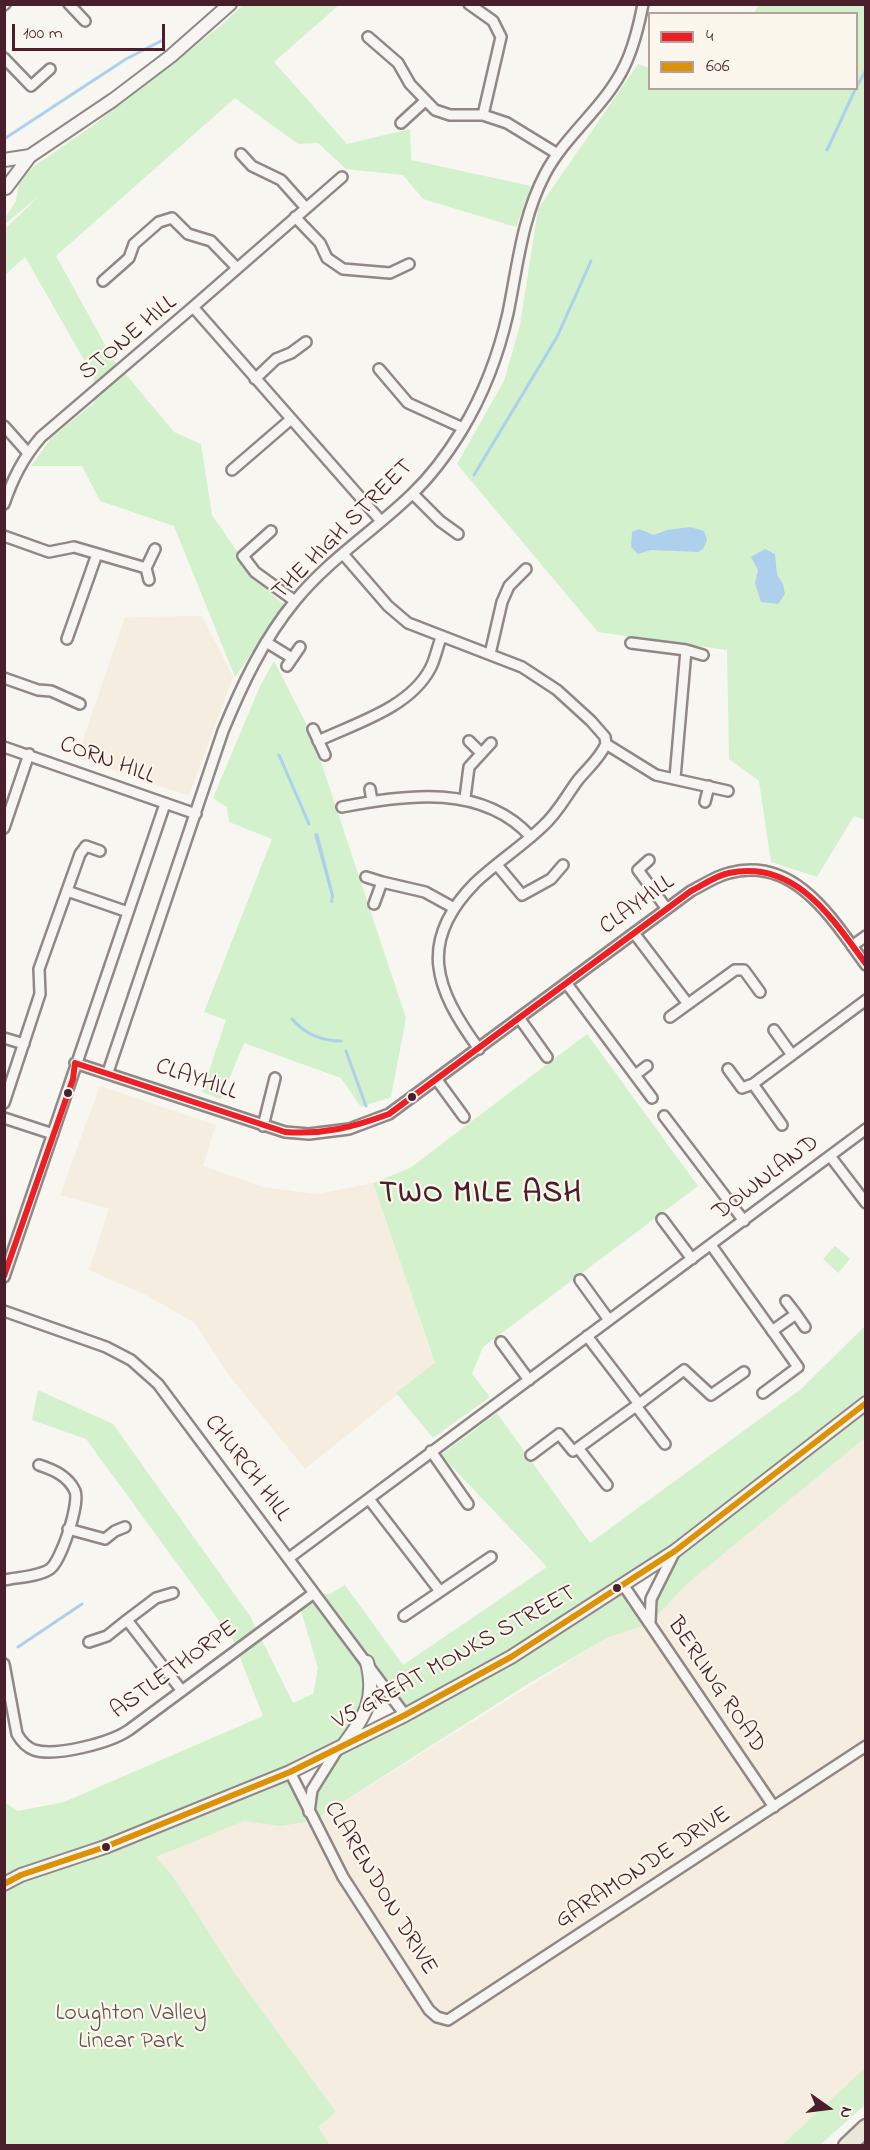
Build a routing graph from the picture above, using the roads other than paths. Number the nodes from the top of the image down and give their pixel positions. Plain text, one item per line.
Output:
1 (69, 4) edge
2 (231, 4) edge
3 (470, 4) edge
4 (643, 4) edge
5 (85, 21) dead end
6 (368, 37) dead end
7 (4, 58) edge
8 (50, 69) dead end
9 (31, 86) junction
10 (22, 93) dead end
11 (425, 101) junction
12 (483, 115) junction
13 (401, 123) dead end
14 (556, 153) junction
15 (241, 154) dead end
16 (30, 156) junction
17 (4, 160) edge
18 (342, 177) dead end
19 (5, 191) edge
20 (306, 208) junction
21 (295, 218) junction
22 (409, 264) dead end
23 (237, 268) junction
24 (103, 281) dead end
25 (193, 307) junction
26 (306, 342) dead end
27 (379, 369) dead end
28 (396, 370) dead end
29 (387, 378) junction
30 (255, 379) junction
31 (290, 420) junction
32 (4, 426) edge
33 (463, 428) junction
34 (28, 453) junction
35 (232, 470) dead end
36 (413, 494) junction
37 (4, 504) edge
38 (381, 521) junction
39 (271, 531) dead end
40 (458, 534) dead end
41 (4, 536) edge
42 (156, 549) dead end
43 (96, 554) junction
44 (343, 554) junction
45 (146, 568) junction
46 (526, 569) dead end
47 (149, 580) dead end
48 (295, 601) junction
49 (441, 638) junction
50 (67, 639) dead end
51 (266, 642) junction
52 (631, 643) dead end
53 (300, 647) dead end
54 (686, 650) junction
55 (490, 654) junction
56 (703, 655) dead end
57 (4, 678) edge
58 (80, 704) dead end
59 (313, 729) dead end
60 (318, 741) junction
61 (469, 741) dead end
62 (490, 743) dead end
63 (606, 744) junction
64 (4, 747) edge
65 (480, 752) junction
66 (29, 754) junction
67 (325, 755) dead end
68 (675, 778) junction
69 (709, 786) junction
70 (370, 789) dead end
71 (728, 790) dead end
72 (465, 798) junction
73 (372, 801) junction
74 (705, 802) dead end
75 (165, 804) junction
76 (342, 807) dead end
77 (196, 814) junction
78 (4, 828) edge
79 (531, 837) junction
80 (100, 850) dead end
81 (649, 860) dead end
82 (631, 862) dead end
83 (497, 865) junction
84 (563, 865) dead end
85 (638, 870) junction
86 (366, 877) dead end
87 (382, 882) junction
88 (67, 891) junction
89 (374, 904) dead end
90 (454, 908) junction
91 (667, 909) junction
92 (128, 912) junction
93 (634, 933) junction
94 (866, 936) edge
95 (852, 946) junction
96 (866, 965) edge
97 (567, 984) junction
98 (760, 992) dead end
99 (866, 1000) edge
100 (688, 1004) junction
101 (670, 1017) dead end
102 (520, 1019) junction
103 (774, 1030) dead end
104 (4, 1038) edge
105 (24, 1044) junction
106 (479, 1048) junction
107 (792, 1055) junction
108 (547, 1057) dead end
109 (75, 1063) junction
110 (647, 1066) dead end
111 (728, 1069) dead end
112 (108, 1072) junction
113 (635, 1075) junction
114 (275, 1078) dead end
115 (437, 1080) junction
116 (753, 1084) junction
117 (652, 1098) dead end
118 (4, 1103) edge
119 (664, 1116) dead end
120 (464, 1117) dead end
121 (4, 1118) edge
122 (782, 1125) dead end
123 (264, 1126) junction
124 (866, 1129) edge
125 (53, 1134) junction
126 (830, 1156) junction
127 (866, 1203) edge
128 (662, 1219) dead end
129 (744, 1221) junction
130 (711, 1245) junction
131 (692, 1259) junction
132 (4, 1277) edge
133 (580, 1280) dead end
134 (786, 1300) dead end
135 (4, 1311) edge
136 (796, 1314) junction
137 (609, 1320) junction
138 (806, 1327) dead end
139 (772, 1330) junction
140 (587, 1336) junction
141 (501, 1342) dead end
142 (744, 1372) dead end
143 (529, 1380) junction
144 (763, 1393) dead end
145 (866, 1402) edge
146 (638, 1405) junction
147 (664, 1444) dead end
148 (578, 1448) junction
149 (431, 1451) junction
150 (531, 1455) dead end
151 (39, 1465) dead end
152 (607, 1485) dead end
153 (369, 1499) junction
154 (468, 1503) dead end
155 (125, 1527) dead end
156 (68, 1529) junction
157 (675, 1551) junction
158 (491, 1557) dead end
159 (289, 1558) junction
160 (4, 1580) edge
161 (624, 1586) junction
162 (439, 1590) junction
163 (173, 1593) dead end
164 (314, 1593) junction
165 (404, 1616) dead end
166 (127, 1620) junction
167 (650, 1623) junction
168 (89, 1642) dead end
169 (367, 1662) junction
170 (4, 1664) edge
171 (182, 1690) junction
172 (405, 1715) junction
173 (866, 1746) edge
174 (340, 1747) junction
175 (290, 1772) junction
176 (774, 1807) junction
177 (309, 1812) junction
178 (21, 1875) junction
179 (4, 1877) edge
180 (4, 1884) edge
181 (443, 2019) joint
182 (866, 2128) edge
183 (847, 2145) edge

1 - 5 street
2 - 16 street
3 - 12 street
4 - 14 street, THE HIGH STREET
6 - 11 street
7 - 9 street
8 - 9 street
9 - 10 street
11 - 12 street
11 - 13 street
12 - 14 street
14 - 33 street, THE HIGH STREET
15 - 20 street
16 - 17 street
16 - 19 street
18 - 20 street
20 - 21 street
21 - 22 street
21 - 23 street
23 - 24 street
23 - 25 street
25 - 30 street, STONE HILL
25 - 34 street, STONE HILL
26 - 30 street
27 - 29 street
28 - 29 street
29 - 33 street
30 - 31 street, STONE HILL
31 - 35 street
31 - 38 street, STONE HILL
32 - 34 street
33 - 36 street, THE HIGH STREET
34 - 37 street, STONE HILL
36 - 38 street, THE HIGH STREET
36 - 40 street
38 - 44 street, THE HIGH STREET
39 - 48 street
41 - 43 street
42 - 45 street
43 - 45 street
43 - 50 street
44 - 48 street, THE HIGH STREET
44 - 49 street
45 - 47 street
46 - 55 street
48 - 51 street, THE HIGH STREET
49 - 55 street
49 - 60 street
51 - 53 street
51 - 77 street, THE HIGH STREET
52 - 54 street
54 - 56 street
54 - 68 street
55 - 63 street
57 - 58 street
59 - 60 street
60 - 67 street
61 - 65 street
62 - 65 street
63 - 68 street
63 - 79 street
64 - 66 street, CORN HILL
65 - 72 street
66 - 75 street, CORN HILL
66 - 78 street
68 - 69 street
69 - 71 street
69 - 74 street
70 - 73 street
72 - 73 street
72 - 79 street
73 - 76 street
75 - 77 street, CORN HILL
75 - 92 street
77 - 112 street, THE HIGH STREET
79 - 83 street
80 - 88 street
81 - 85 street
82 - 85 street
83 - 84 street
83 - 90 street
85 - 91 street
86 - 87 street
87 - 89 street
87 - 90 street
88 - 92 street
88 - 105 street
90 - 106 street
91 - 93 street, CLAYHILL
91 - 95 street, CLAYHILL
92 - 109 street
93 - 97 street, CLAYHILL
93 - 100 street
94 - 95 street
95 - 96 street, CLAYHILL
97 - 102 street, CLAYHILL
97 - 113 street
98 - 100 street
99 - 107 street
100 - 101 street
102 - 106 street, CLAYHILL
102 - 108 street
103 - 107 street
104 - 105 street
105 - 118 street
106 - 115 street, CLAYHILL
107 - 116 street
109 - 112 street
109 - 125 street
110 - 113 street
111 - 116 street
112 - 123 street, CLAYHILL
113 - 117 street
114 - 123 street
115 - 120 street
115 - 123 street, CLAYHILL
116 - 122 street
119 - 129 street
121 - 125 street
124 - 126 street, DOWNLAND
125 - 132 street
126 - 127 street
126 - 129 street, DOWNLAND
128 - 131 street
129 - 130 street, DOWNLAND
130 - 131 street, DOWNLAND
130 - 139 street
131 - 137 street, DOWNLAND
133 - 137 street
134 - 136 street
135 - 159 street, CHURCH HILL
136 - 138 street
136 - 139 street
137 - 140 street, DOWNLAND
139 - 144 street
140 - 143 street, DOWNLAND
140 - 146 street
141 - 143 street
142 - 146 street
143 - 149 street, DOWNLAND
145 - 157 street, V5 GREAT MONKS STREET
146 - 147 street
146 - 148 street
148 - 150 street
148 - 152 street
149 - 153 street, DOWNLAND
149 - 154 street
151 - 156 street
153 - 159 street, DOWNLAND
153 - 162 street
155 - 156 street
156 - 160 street
157 - 161 street, V5 GREAT MONKS STREET
157 - 167 street
158 - 162 street
159 - 164 street, CHURCH HILL
161 - 167 street, BERLING ROAD
161 - 172 street, V5 GREAT MONKS STREET
162 - 165 street
163 - 166 street
164 - 169 street, CHURCH HILL
164 - 171 street, ASTLETHORPE
166 - 168 street
166 - 171 street
167 - 176 street, BERLING ROAD
169 - 172 street, CHURCH HILL
169 - 174 street
170 - 171 street, ASTLETHORPE
172 - 174 street, V5 GREAT MONKS STREET
173 - 176 street, GARAMONDE DRIVE
174 - 175 street, V5 GREAT MONKS STREET
174 - 177 street, CLARENDON DRIVE
175 - 177 street, CLARENDON DRIVE
175 - 178 street, V5 GREAT MONKS STREET
176 - 181 street, GARAMONDE DRIVE
177 - 181 street, CLARENDON DRIVE
178 - 179 street, V5 GREAT MONKS STREET
178 - 180 street, V5 GREAT MONKS STREET
182 - 183 highway

